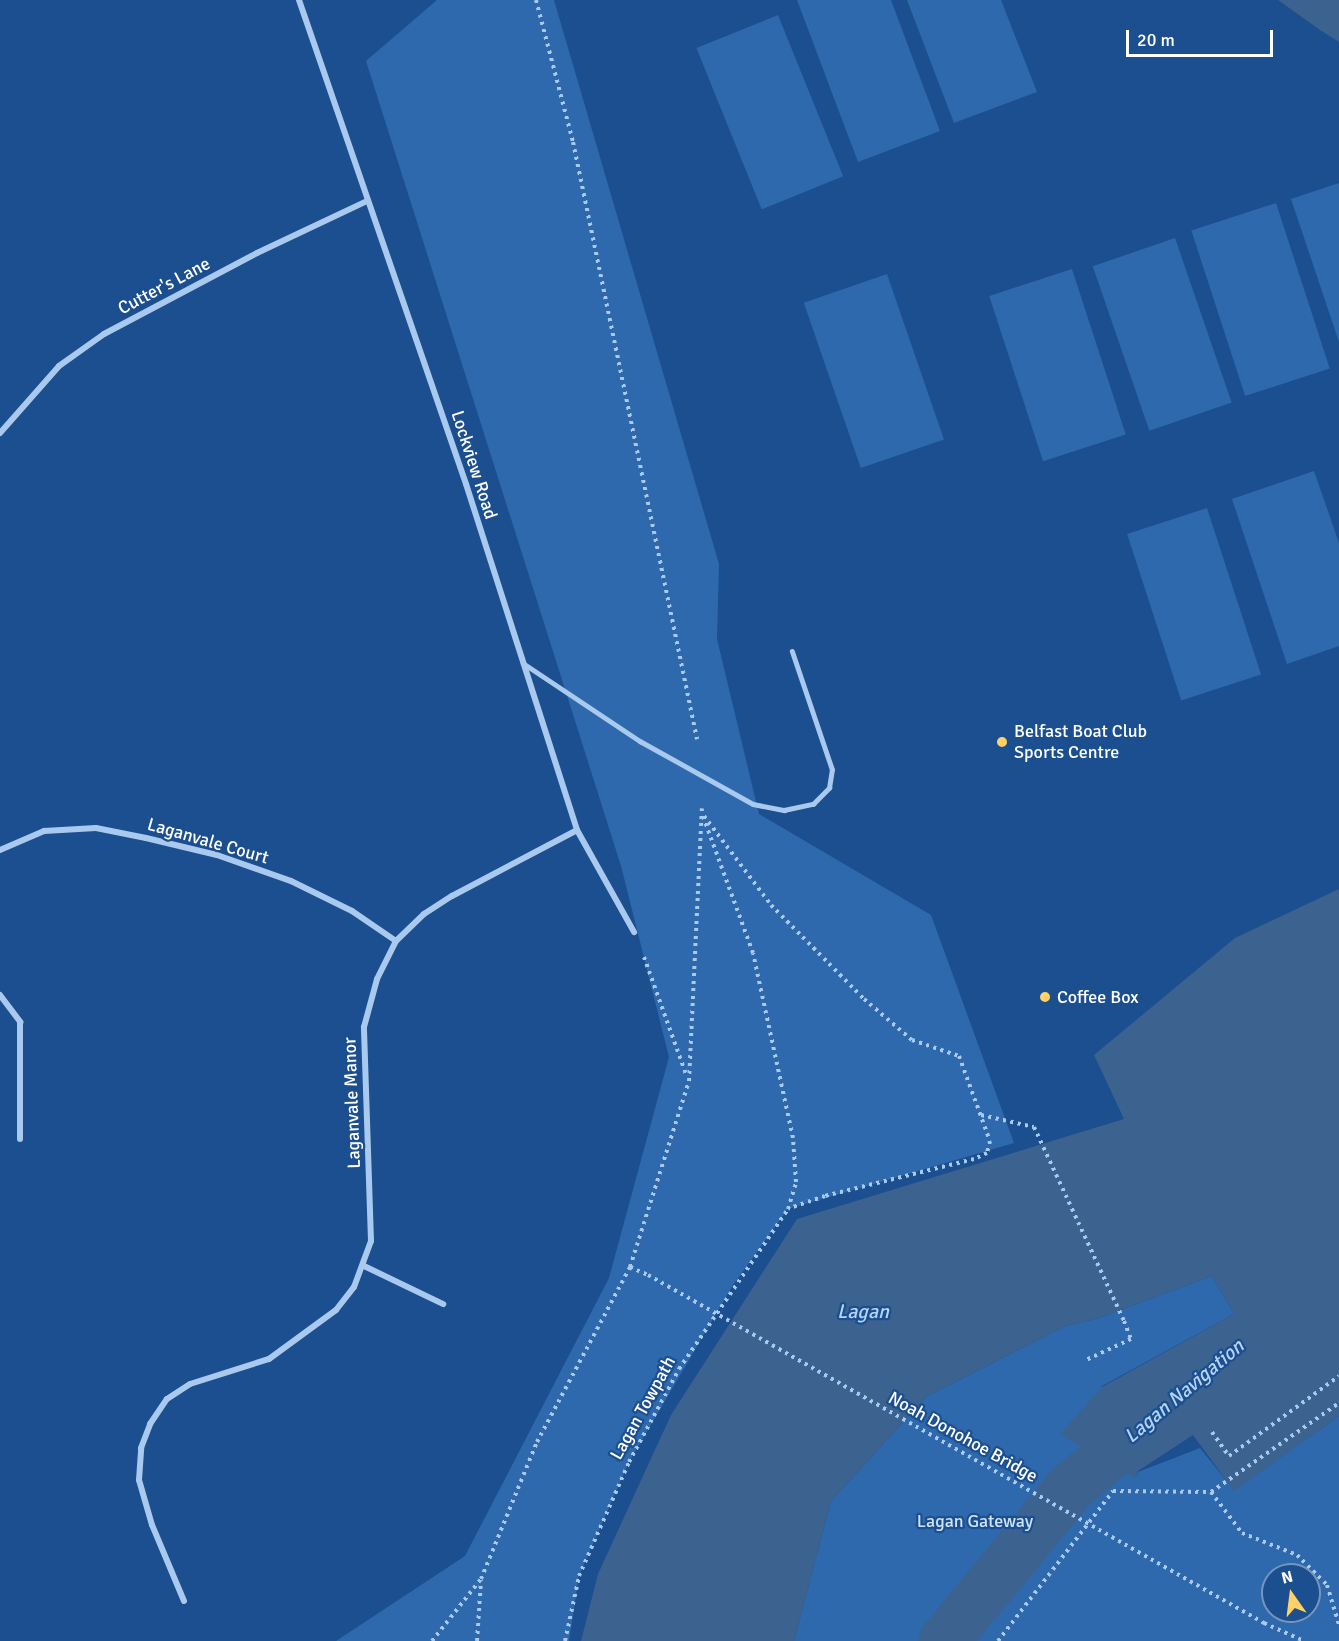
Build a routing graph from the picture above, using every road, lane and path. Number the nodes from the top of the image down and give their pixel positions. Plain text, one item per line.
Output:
1 (299, 0) edge
2 (536, 0) edge
3 (367, 201) junction
4 (0, 433) edge
5 (792, 652) dead end
6 (521, 662) junction
7 (705, 778) junction
8 (701, 813) junction
9 (577, 830) junction
10 (0, 850) edge
11 (634, 932) joint
12 (396, 941) junction
13 (0, 995) edge
14 (689, 1081) junction
15 (981, 1114) junction
16 (20, 1139) dead end
17 (788, 1209) junction
18 (364, 1266) junction
19 (630, 1267) junction
20 (443, 1304) dead end
21 (1086, 1360) dead end
22 (1339, 1376) edge
23 (1339, 1403) edge
24 (1212, 1432) dead end
25 (1211, 1492) junction
26 (481, 1579) junction
27 (184, 1601) dead end
28 (1339, 1625) edge
29 (432, 1641) edge
30 (477, 1641) edge
31 (565, 1641) edge
32 (998, 1641) edge
33 (1304, 1641) edge

1 - 3 street, Lockview Road
2 - 7 path
3 - 4 street, Cutter's Lane
3 - 6 street, Lockview Road
5 - 7 lane
6 - 7 lane
6 - 9 street, Lockview Road
7 - 8 path
8 - 14 path
8 - 15 path
8 - 17 path, Lagan Towpath
9 - 11 street, Lockview Road
9 - 12 street, Laganvale Manor
10 - 12 street, Laganvale Court
11 - 14 path
12 - 18 street, Laganvale Manor
13 - 16 street
14 - 19 path
15 - 17 path
15 - 21 path
17 - 31 path, Lagan Towpath
18 - 20 street
18 - 27 street, Laganvale Manor
19 - 26 path
19 - 33 path, Noah Donohoe Bridge, bridge
22 - 24 path
23 - 25 path
25 - 28 path
25 - 32 path
26 - 29 path
26 - 30 path

